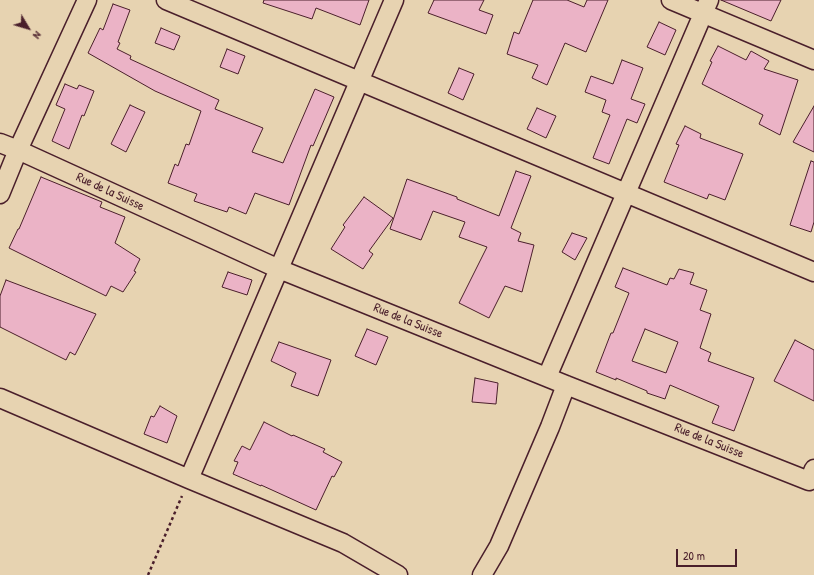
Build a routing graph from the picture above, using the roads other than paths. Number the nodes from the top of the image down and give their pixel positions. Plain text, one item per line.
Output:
1 (87, 0) edge
2 (166, 0) edge
3 (394, 0) edge
4 (671, 0) edge
5 (706, 7) edge
6 (814, 60) edge
7 (360, 81) junction
8 (0, 144) edge
9 (18, 150) junction
10 (626, 193) junction
11 (0, 194) edge
12 (279, 269) junction
13 (814, 272) edge
14 (547, 377) junction
15 (566, 385) junction
16 (0, 398) edge
17 (814, 469) edge
18 (189, 479) junction
19 (398, 575) edge
20 (482, 575) edge

1 - 9 street
2 - 7 street
3 - 7 street
4 - 5 street
5 - 6 street
5 - 10 street
7 - 10 street
7 - 12 street
8 - 9 street, Rue de la Suisse
9 - 11 street
9 - 12 street, Rue de la Suisse
10 - 13 street
10 - 14 street
12 - 14 street, Rue de la Suisse
12 - 18 street
14 - 15 street, Rue de la Suisse
15 - 17 street, Rue de la Suisse
15 - 20 street
16 - 18 street
18 - 19 street

